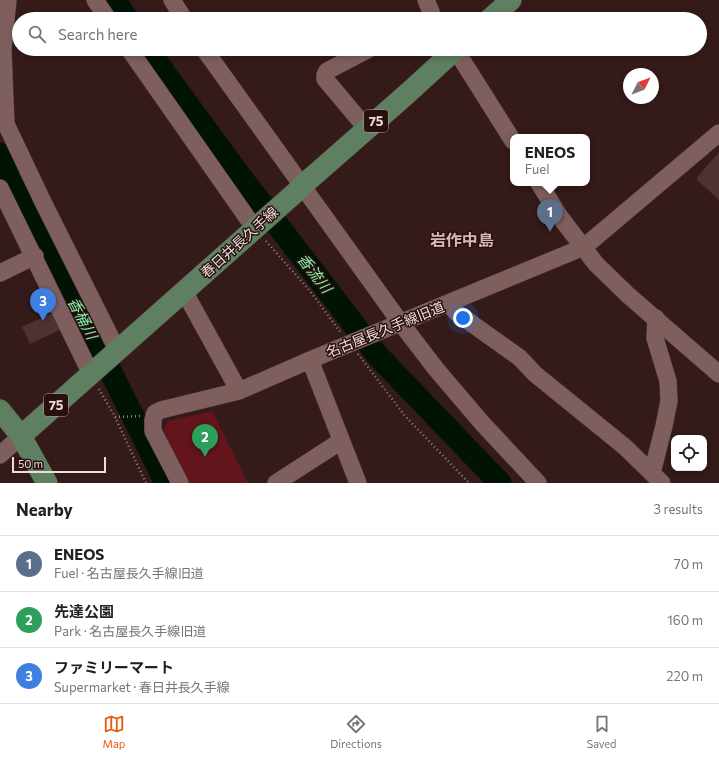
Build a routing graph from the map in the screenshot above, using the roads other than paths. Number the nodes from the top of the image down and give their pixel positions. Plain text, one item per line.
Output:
1 (8, 0) edge
2 (95, 0) edge
3 (172, 0) edge
4 (426, 0) edge
5 (511, 0) edge
6 (103, 12) edge
7 (180, 12) edge
8 (429, 12) edge
9 (498, 12) edge
10 (134, 56) edge
11 (209, 56) edge
12 (356, 56) edge
13 (447, 56) edge
14 (459, 56) edge
15 (367, 129) junction
16 (719, 133) edge
17 (510, 136) edge
18 (541, 186) edge
19 (0, 188) edge
20 (299, 188) junction
21 (258, 226) junction
22 (584, 247) junction
23 (34, 256) junction
24 (0, 273) edge
25 (184, 291) junction
26 (448, 303) junction
27 (656, 318) junction
28 (398, 323) junction
29 (117, 350) junction
30 (310, 360) junction
31 (91, 374) junction
32 (719, 374) edge
33 (239, 391) junction
34 (0, 410) edge
35 (22, 436) junction
36 (341, 441) junction
37 (0, 455) edge
38 (657, 478) edge
39 (47, 483) edge
40 (180, 483) edge
41 (276, 483) edge
42 (358, 483) edge
43 (538, 483) edge

1 - 29 street
2 - 6 street
3 - 7 street
4 - 8 street
5 - 9 main road
10 - 21 street
11 - 20 street
12 - 15 street
13 - 15 main road, 春日井長久手線 / 75
14 - 17 street
15 - 20 main road, 春日井長久手線 / 75
16 - 22 street, 名古屋長久手線旧道
18 - 22 street
19 - 23 street
20 - 21 main road, 春日井長久手線 / 75
20 - 28 street
21 - 25 main road, 春日井長久手線 / 75
22 - 26 street, 名古屋長久手線旧道
22 - 27 street
23 - 24 street
23 - 31 street
25 - 29 main road, 春日井長久手線 / 75
25 - 33 street
26 - 28 street, 名古屋長久手線旧道
26 - 38 street
27 - 32 street
27 - 38 street
28 - 30 street, 名古屋長久手線旧道
28 - 43 street
29 - 31 main road, 春日井長久手線 / 75
30 - 33 street, 名古屋長久手線旧道
30 - 36 street
31 - 35 main road, 春日井長久手線 / 75
33 - 40 street, 名古屋長久手線旧道
34 - 35 main road
35 - 37 street
35 - 39 main road
36 - 41 street
36 - 42 street

